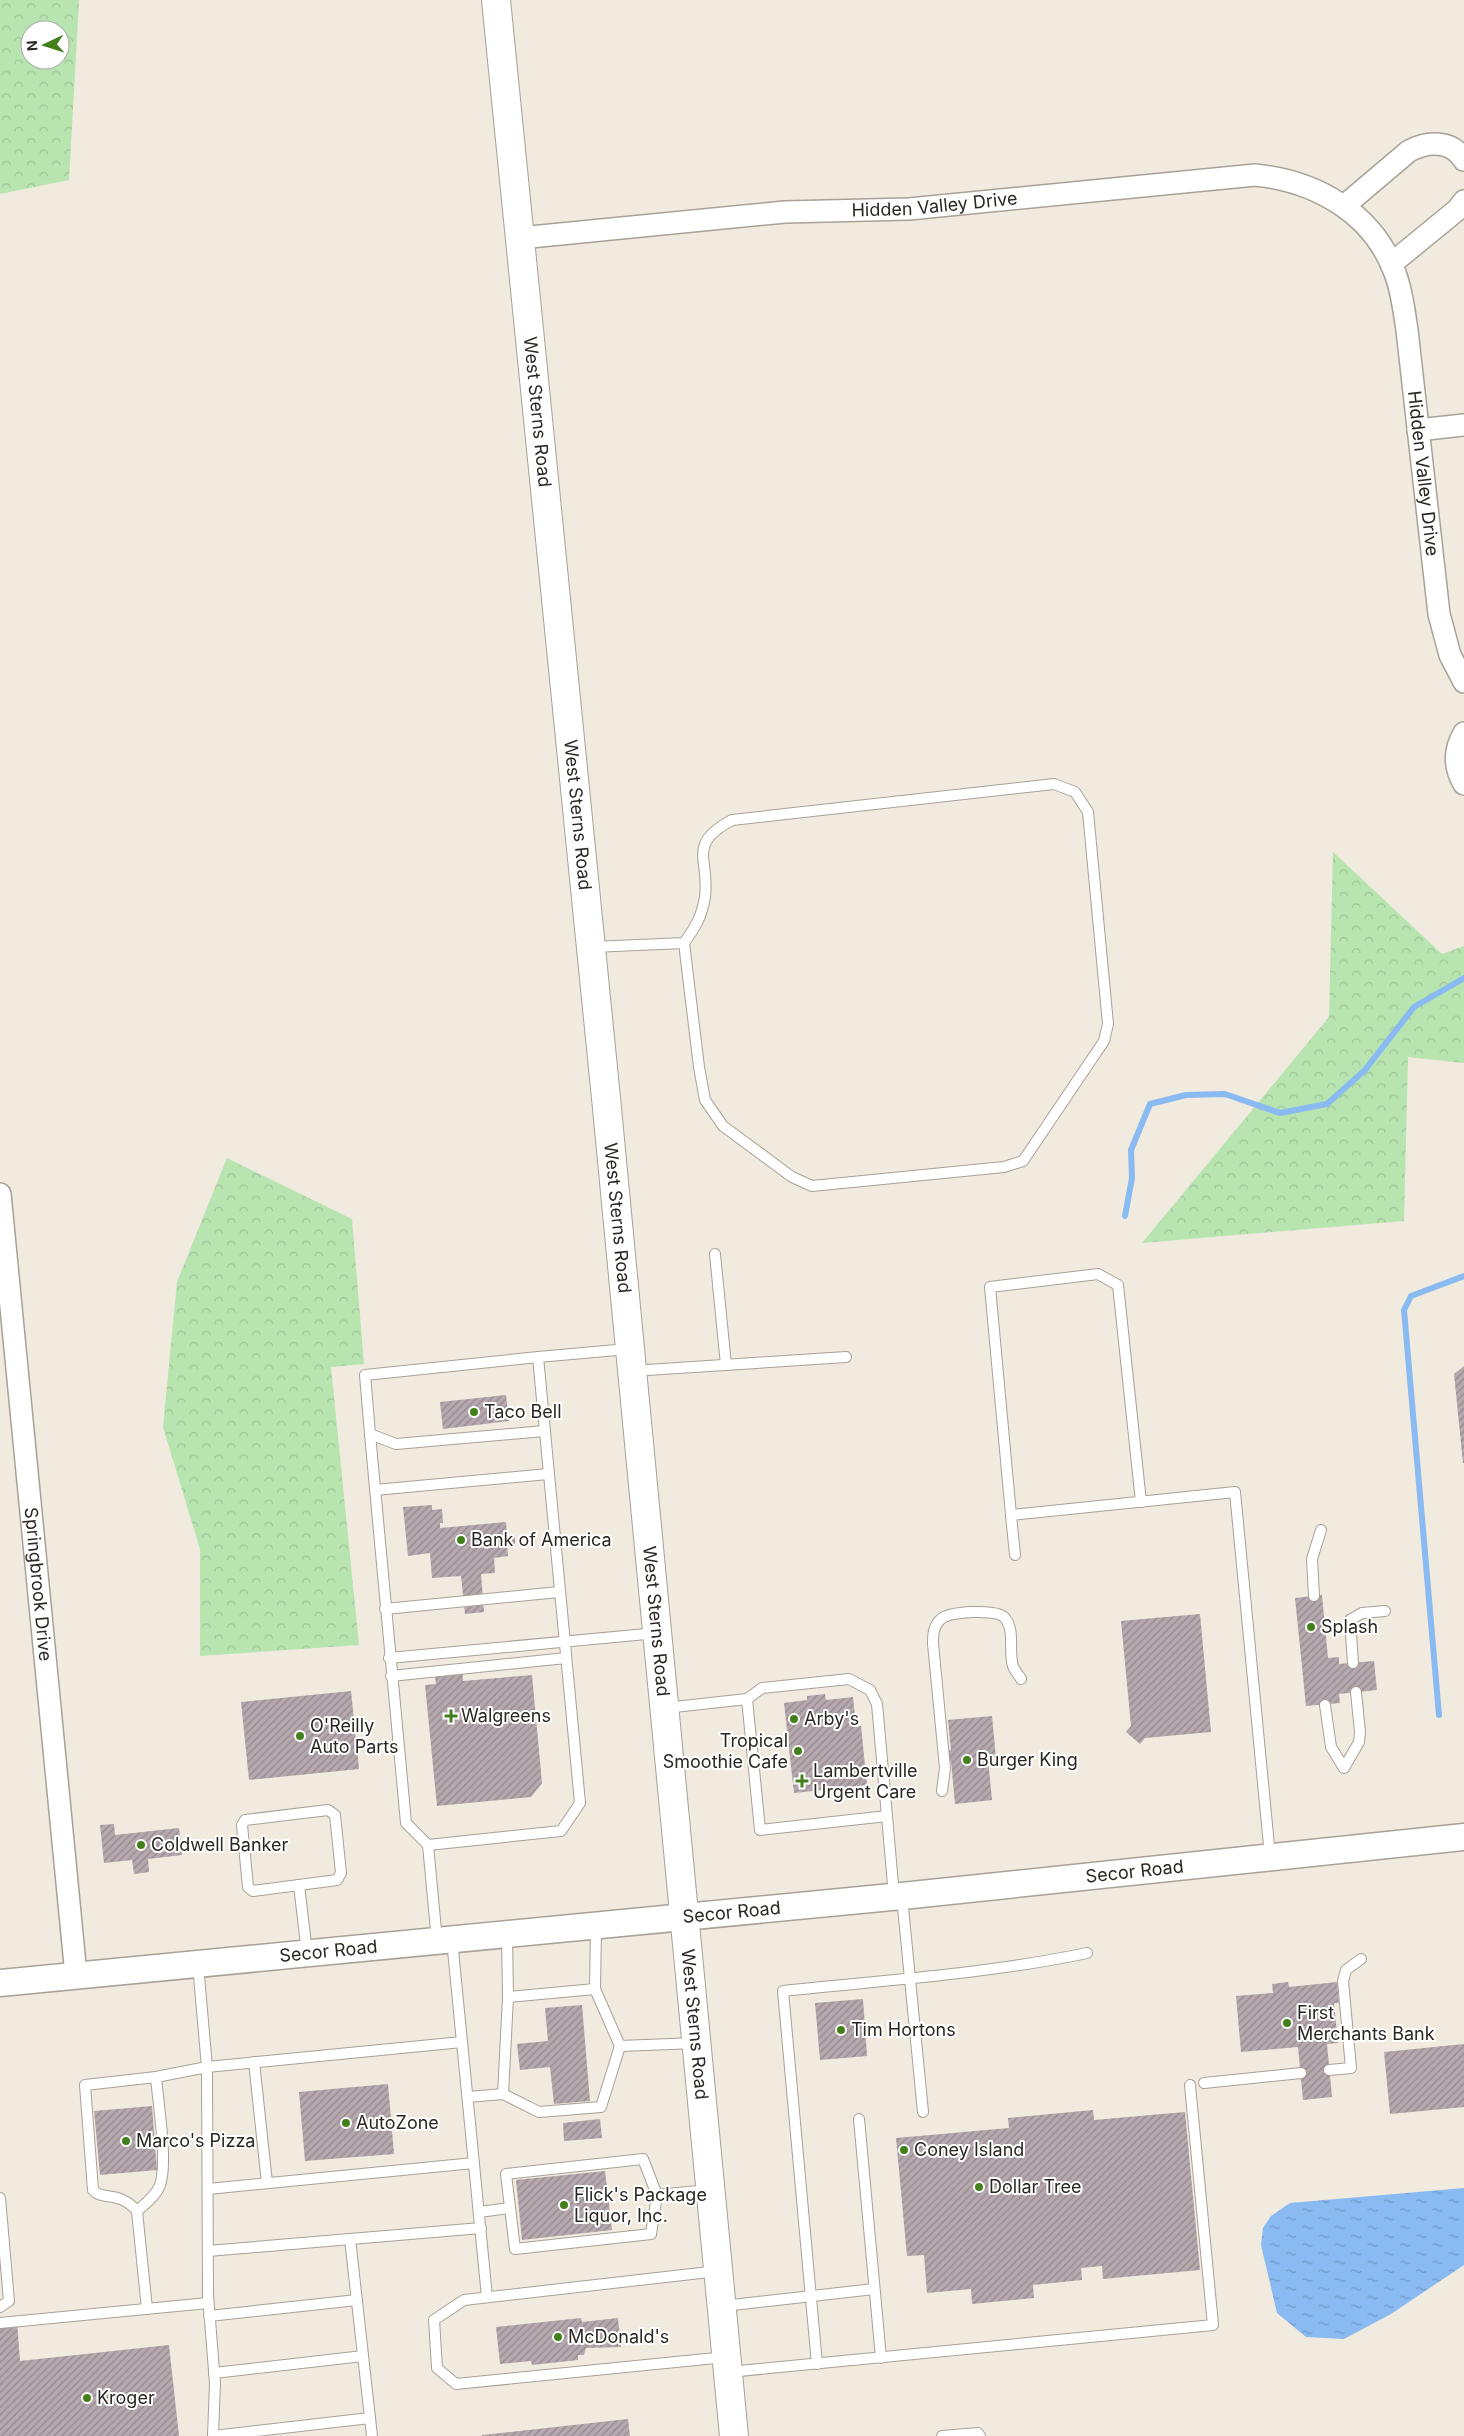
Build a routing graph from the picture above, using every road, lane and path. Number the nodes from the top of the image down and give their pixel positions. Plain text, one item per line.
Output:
1 (496, 0) edge
2 (1464, 160) edge
3 (1464, 201) edge
4 (1344, 206) junction
5 (520, 238) junction
6 (1391, 264) junction
7 (1464, 425) edge
8 (1418, 430) junction
9 (1464, 682) edge
10 (1464, 733) edge
11 (1464, 784) edge
12 (684, 943) junction
13 (591, 948) junction
14 (0, 1194) edge
15 (715, 1254) dead end
16 (538, 1357) junction
17 (846, 1357) dead end
18 (630, 1360) junction
19 (726, 1365) junction
20 (544, 1431) junction
21 (370, 1434) junction
22 (548, 1474) junction
23 (375, 1490) junction
24 (1140, 1502) junction
25 (1011, 1515) junction
26 (1321, 1530) dead end
27 (1015, 1555) dead end
28 (559, 1592) junction
29 (1314, 1596) dead end
30 (385, 1609) junction
31 (1385, 1611) dead end
32 (657, 1634) junction
33 (564, 1642) junction
34 (390, 1658) junction
35 (566, 1658) junction
36 (1353, 1663) dead end
37 (391, 1676) junction
38 (1021, 1679) dead end
39 (1356, 1692) dead end
40 (747, 1699) junction
41 (1326, 1705) dead end
42 (664, 1708) junction
43 (942, 1791) dead end
44 (887, 1816) junction
45 (1464, 1837) edge
46 (428, 1845) junction
47 (1270, 1857) junction
48 (299, 1885) junction
49 (898, 1896) junction
50 (684, 1918) junction
51 (596, 1926) junction
52 (507, 1934) junction
53 (444, 1941) junction
54 (307, 1953) junction
55 (1087, 1953) dead end
56 (1361, 1959) dead end
57 (198, 1964) junction
58 (76, 1975) junction
59 (910, 1978) junction
60 (0, 1983) edge
61 (595, 1989) junction
62 (508, 1997) junction
63 (462, 2042) junction
64 (697, 2043) junction
65 (620, 2046) junction
66 (254, 2062) junction
67 (207, 2067) junction
68 (1329, 2070) dead end
69 (1301, 2073) dead end
70 (156, 2077) junction
71 (1204, 2083) dead end
72 (1190, 2085) dead end
73 (503, 2094) junction
74 (468, 2097) junction
75 (923, 2112) dead end
76 (859, 2119) dead end
77 (474, 2162) junction
78 (267, 2183) junction
79 (208, 2189) junction
80 (712, 2189) junction
81 (657, 2195) junction
82 (0, 2198) edge
83 (510, 2208) junction
84 (137, 2211) junction
85 (480, 2212) junction
86 (481, 2228) junction
87 (350, 2239) junction
88 (208, 2251) junction
89 (719, 2271) junction
90 (874, 2289) junction
91 (487, 2297) junction
92 (811, 2297) junction
93 (357, 2300) junction
94 (208, 2303) junction
95 (722, 2306) junction
96 (0, 2307) edge
97 (147, 2309) junction
98 (209, 2316) junction
99 (0, 2323) edge
100 (363, 2356) junction
101 (881, 2358) junction
102 (817, 2364) junction
103 (727, 2365) junction
104 (214, 2373) junction
105 (370, 2418) junction
106 (213, 2436) edge
107 (372, 2436) edge
108 (734, 2436) edge
109 (942, 2436) edge
110 (980, 2436) edge

1 - 5 main road, West Sterns Road
2 - 4 street
3 - 6 street
4 - 5 street, Hidden Valley Drive
4 - 6 street, Hidden Valley Drive
5 - 13 main road, West Sterns Road
6 - 8 street, Hidden Valley Drive
7 - 8 street
8 - 9 street, Hidden Valley Drive
10 - 11 street
12 - 12 lane
12 - 13 lane
13 - 18 main road, West Sterns Road
14 - 58 street, Springbrook Drive
15 - 19 lane
16 - 18 lane
16 - 20 lane
16 - 21 lane
17 - 19 lane
18 - 19 lane
18 - 32 main road, West Sterns Road
20 - 21 lane
20 - 22 lane
21 - 23 lane
22 - 23 lane
22 - 28 lane
23 - 30 lane
24 - 25 lane
24 - 25 lane
24 - 47 lane
25 - 27 lane
26 - 29 lane
28 - 30 lane
28 - 33 lane
30 - 34 lane
31 - 36 lane
32 - 33 lane
32 - 42 main road, West Sterns Road
33 - 34 lane
33 - 35 lane
34 - 37 lane
35 - 37 lane
35 - 46 lane
37 - 46 lane
38 - 43 lane
39 - 41 lane
40 - 42 lane
40 - 44 lane
40 - 44 lane
42 - 50 main road, West Sterns Road
44 - 49 lane
45 - 47 street, Secor Road
46 - 53 lane
47 - 49 street, Secor Road
48 - 48 lane
48 - 54 lane
49 - 50 street, Secor Road
49 - 59 lane
50 - 51 street, Secor Road
50 - 64 main road, West Sterns Road
51 - 52 street, Secor Road
51 - 61 lane
52 - 53 street, Secor Road
52 - 62 lane
53 - 54 street, Secor Road
53 - 63 lane
54 - 57 street, Secor Road
55 - 59 lane
56 - 68 lane
57 - 58 street, Secor Road
57 - 67 lane
58 - 60 street, Secor Road
59 - 75 lane
59 - 92 lane
61 - 62 lane
61 - 65 lane
62 - 73 lane
63 - 66 lane
63 - 74 lane
64 - 65 lane
64 - 80 main road, West Sterns Road
65 - 73 lane
66 - 67 lane
66 - 78 lane
67 - 70 lane
67 - 79 lane
69 - 71 lane
70 - 84 lane
70 - 84 lane
72 - 101 lane
73 - 74 lane
74 - 77 lane
76 - 90 lane
77 - 78 lane
77 - 85 lane
78 - 79 lane
79 - 88 lane
80 - 81 lane
80 - 89 main road, West Sterns Road
81 - 83 lane
81 - 83 lane
82 - 96 lane
83 - 85 lane
84 - 97 lane
85 - 86 lane
86 - 87 lane
86 - 91 lane
87 - 88 lane
87 - 93 lane
88 - 94 lane
89 - 91 lane
89 - 95 main road, West Sterns Road
90 - 92 lane
90 - 101 lane
91 - 103 lane
92 - 95 lane
92 - 102 lane
93 - 98 lane
93 - 100 lane
94 - 97 lane
94 - 98 lane
95 - 103 main road, West Sterns Road
97 - 99 lane
98 - 104 lane
100 - 104 lane
100 - 105 lane
101 - 102 lane
102 - 103 lane
103 - 108 main road, West Sterns Road
104 - 106 lane
105 - 106 lane
105 - 107 lane
109 - 110 lane

